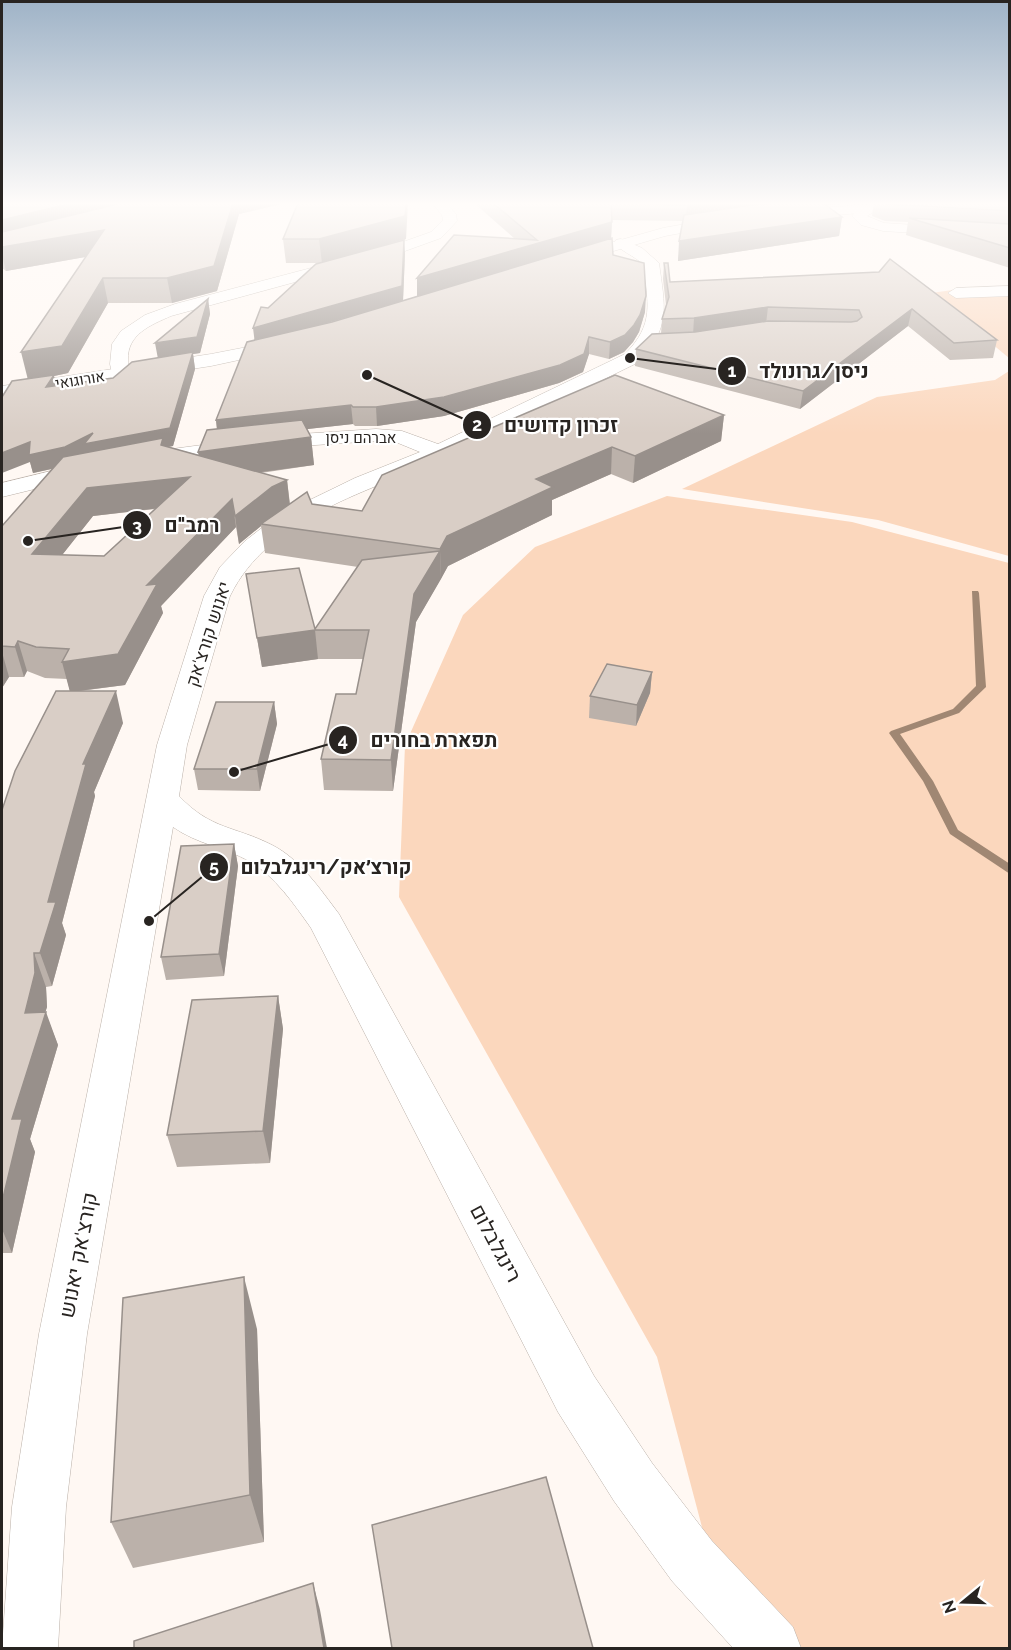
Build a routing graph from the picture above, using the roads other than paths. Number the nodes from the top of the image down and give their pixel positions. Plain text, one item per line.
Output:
1 (288, 280) edge
2 (653, 280) edge
3 (1010, 291) edge
4 (956, 293) dead end
5 (300, 340) edge
6 (120, 374) junction
7 (2, 392) edge
8 (438, 452) junction
9 (2, 490) edge
10 (163, 799) junction
11 (228, 843) junction
12 (151, 864) junction
13 (29, 1648) edge
14 (772, 1648) edge

1 - 6 street
2 - 8 street
3 - 4 street
5 - 6 street, אורוגואי
6 - 7 street, אורוגואי
8 - 9 street, אברהם ניסן
8 - 10 street, יאנוש קורצ'אק
10 - 11 street, רינגלבלום
10 - 12 street, יאנוש קורצ'אק
11 - 12 street
11 - 14 street, רינגלבלום
12 - 13 street, קורצ'אק יאנוש

